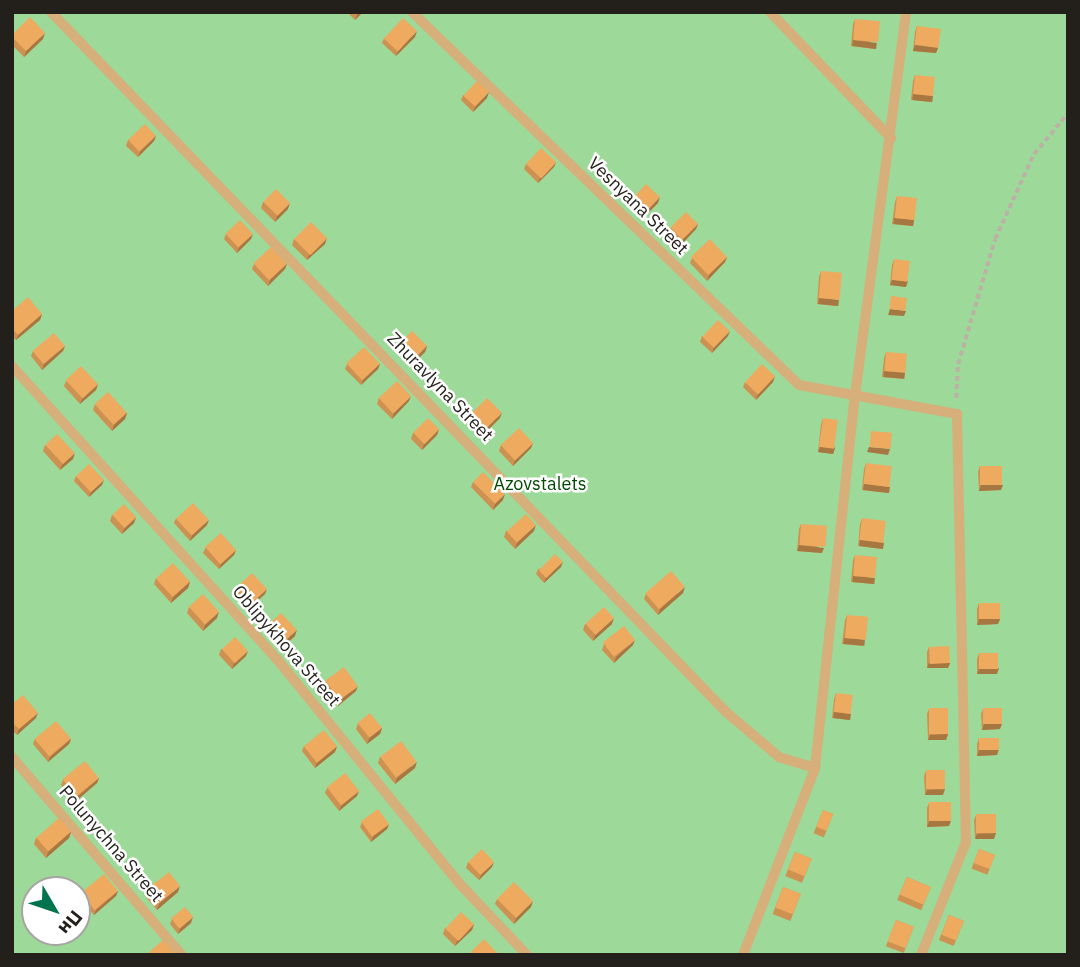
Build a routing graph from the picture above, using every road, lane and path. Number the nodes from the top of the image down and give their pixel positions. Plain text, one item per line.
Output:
1 (51, 12) edge
2 (412, 12) edge
3 (770, 12) edge
4 (906, 12) edge
5 (1068, 113) edge
6 (891, 138) junction
7 (12, 366) edge
8 (855, 395) junction
9 (957, 414) junction
10 (12, 757) edge
11 (815, 768) junction
12 (183, 955) edge
13 (527, 955) edge
14 (743, 955) edge
15 (921, 955) edge

1 - 11 lane, Zhuravlyna Street
2 - 8 lane, Vesnyana Street
3 - 6 lane
4 - 6 lane
5 - 9 path
6 - 8 lane
7 - 13 lane, Oblipykhova Street
8 - 9 lane, Vesnyana Street
8 - 11 lane
9 - 15 lane
10 - 12 lane, Polunychna Street
11 - 14 lane

